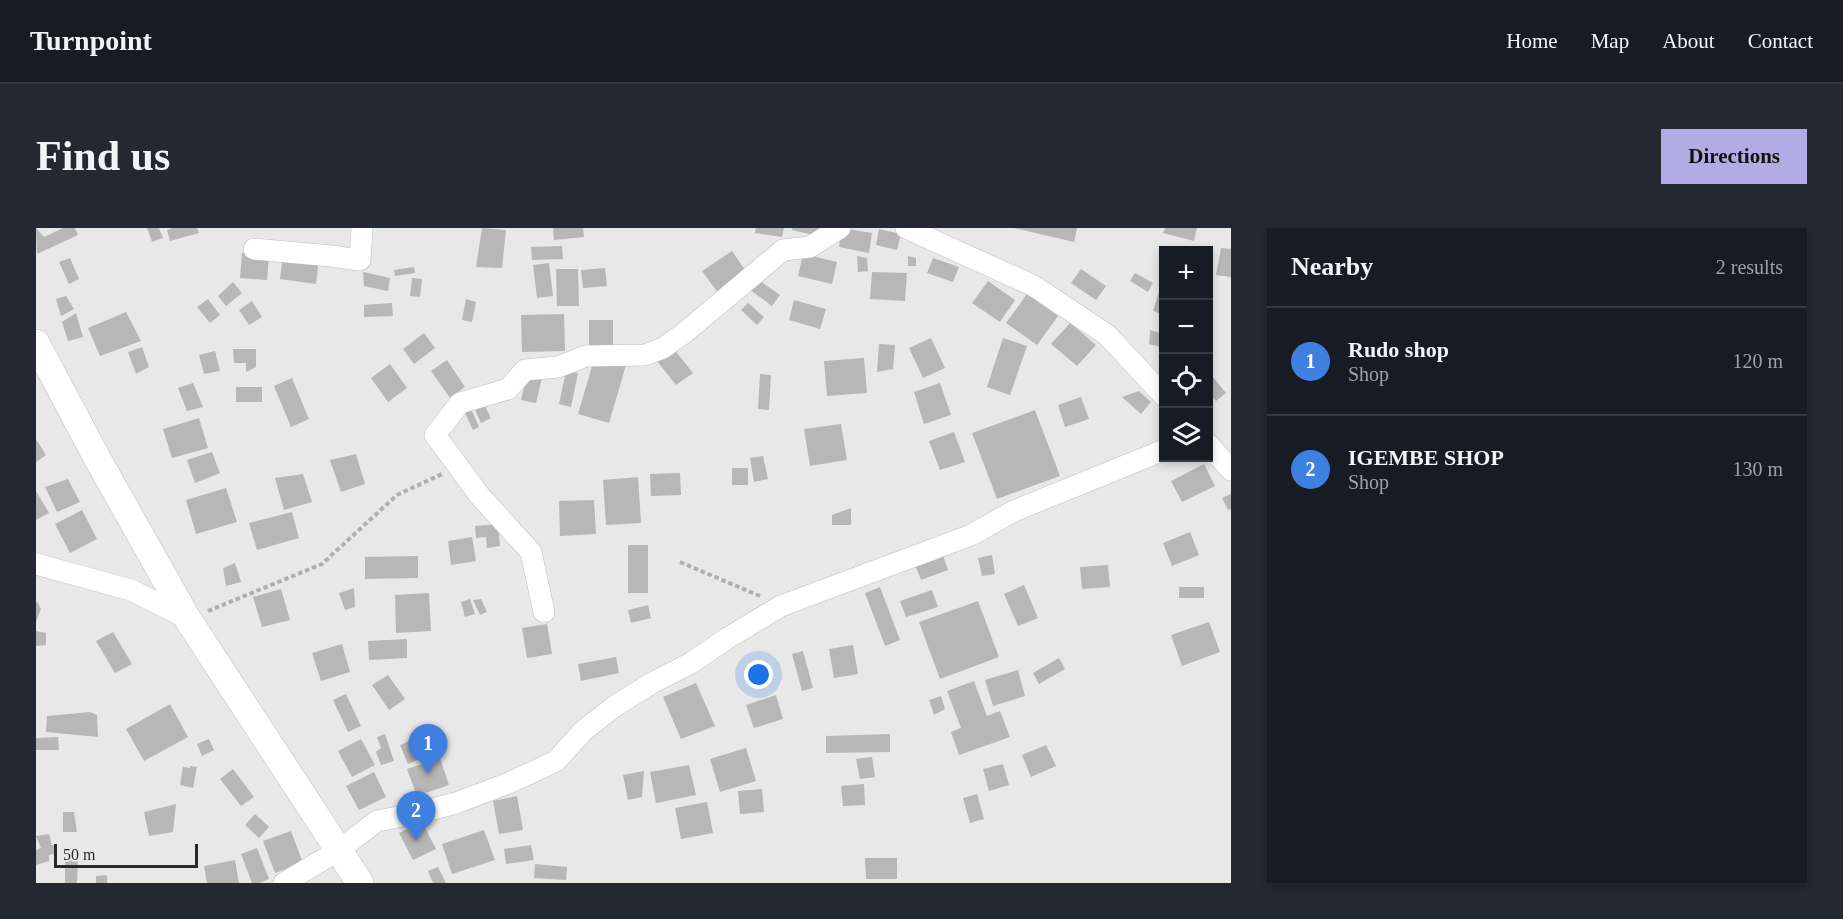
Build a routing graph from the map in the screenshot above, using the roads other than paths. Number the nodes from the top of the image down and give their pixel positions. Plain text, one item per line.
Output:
1 (362, 228) edge
2 (840, 228) edge
3 (906, 228) edge
4 (254, 249) dead end
5 (36, 343) edge
6 (1159, 391) edge
7 (1213, 449) edge
8 (1159, 452) edge
9 (1231, 470) edge
10 (36, 564) edge
11 (544, 612) dead end
12 (188, 618) junction
13 (339, 850) junction
14 (284, 883) edge
15 (360, 883) edge

1 - 4 street
2 - 11 street
3 - 6 street
5 - 12 main road
7 - 9 street
8 - 13 street
10 - 12 street
12 - 13 main road
13 - 14 street
13 - 15 main road

